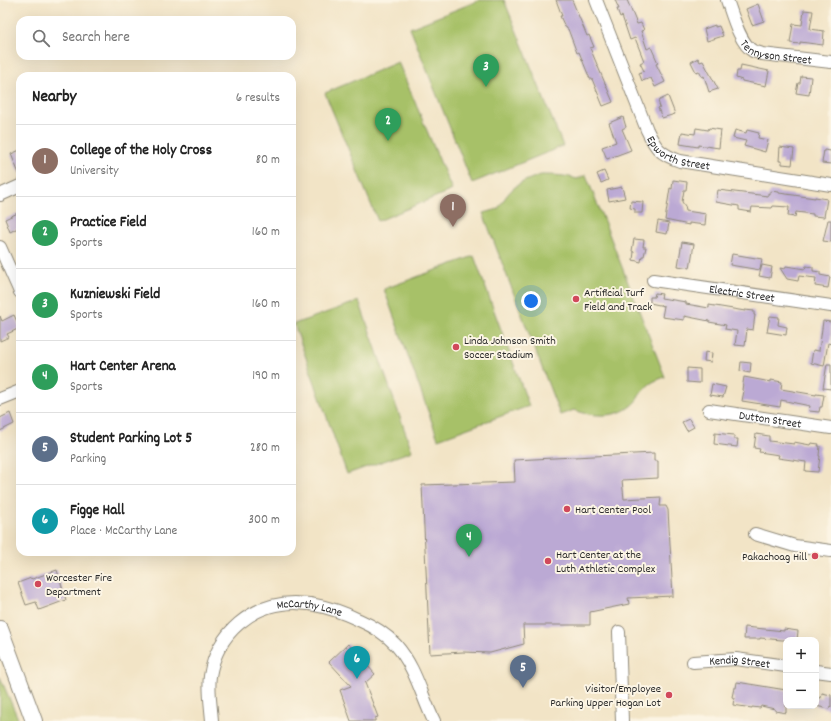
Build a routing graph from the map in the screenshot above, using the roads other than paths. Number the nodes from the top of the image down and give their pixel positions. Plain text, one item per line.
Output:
1 (596, 0) edge
2 (727, 0) edge
3 (831, 62) edge
4 (831, 185) edge
5 (16, 188) edge
6 (0, 195) edge
7 (0, 247) edge
8 (653, 280) dead end
9 (16, 283) edge
10 (831, 306) edge
11 (16, 393) edge
12 (0, 399) edge
13 (709, 410) dead end
14 (831, 428) edge
15 (755, 534) dead end
16 (831, 551) edge
17 (0, 629) edge
18 (619, 632) dead end
19 (693, 662) dead end
20 (783, 666) edge
21 (819, 671) edge
22 (831, 673) edge
23 (34, 721) edge
24 (212, 721) edge
25 (434, 721) edge
26 (622, 721) edge

1 - 4 street, Epworth Street
2 - 3 street, Tennyson Street
5 - 6 street
7 - 9 street
8 - 10 street, Electric Street
11 - 12 street
13 - 14 street, Dutton Street
15 - 16 street
17 - 23 main road
18 - 26 street
19 - 20 street, Kendig Street
21 - 22 street
24 - 25 street, McCarthy Lane

